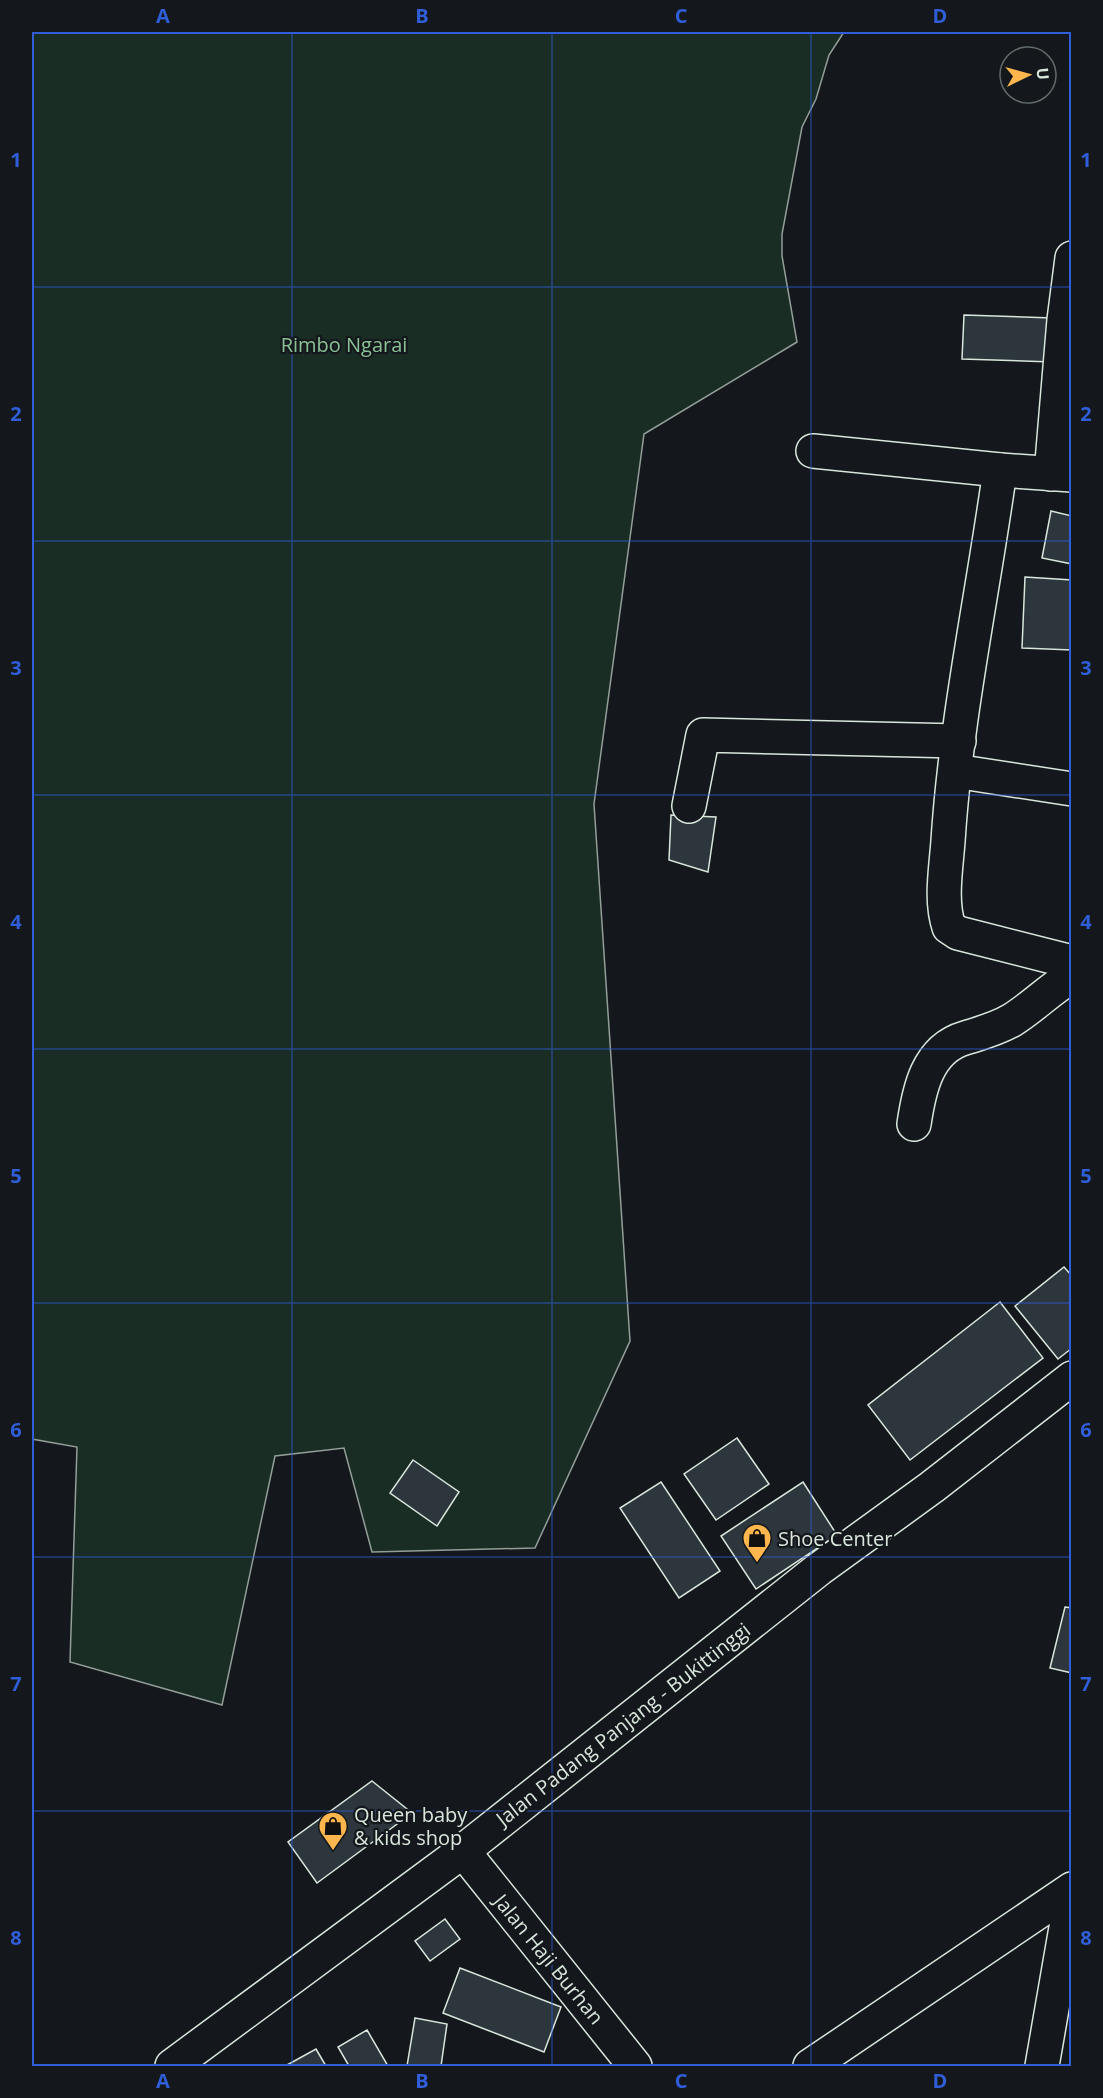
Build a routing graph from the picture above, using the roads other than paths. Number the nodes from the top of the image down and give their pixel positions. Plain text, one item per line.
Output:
1 (1071, 258) edge
2 (813, 451) dead end
3 (1000, 470) junction
4 (1061, 474) edge
5 (957, 756) junction
6 (1071, 789) edge
7 (689, 806) dead end
8 (1071, 962) edge
9 (1071, 976) edge
10 (914, 1124) dead end
11 (1071, 1378) edge
12 (463, 1851) junction
13 (1071, 1891) edge
14 (172, 2067) edge
15 (635, 2067) edge
16 (810, 2067) edge
17 (1042, 2067) edge

1 - 4 main road
2 - 3 main road
3 - 4 main road
3 - 5 main road
5 - 6 main road
5 - 7 main road
5 - 8 main road
9 - 10 main road
11 - 12 main road, Jalan Padang Panjang - Bukittinggi
12 - 14 main road, Jalan Padang Panjang - Bukittinggi
12 - 15 main road, Jalan Haji Burhan
13 - 16 main road
13 - 17 main road

